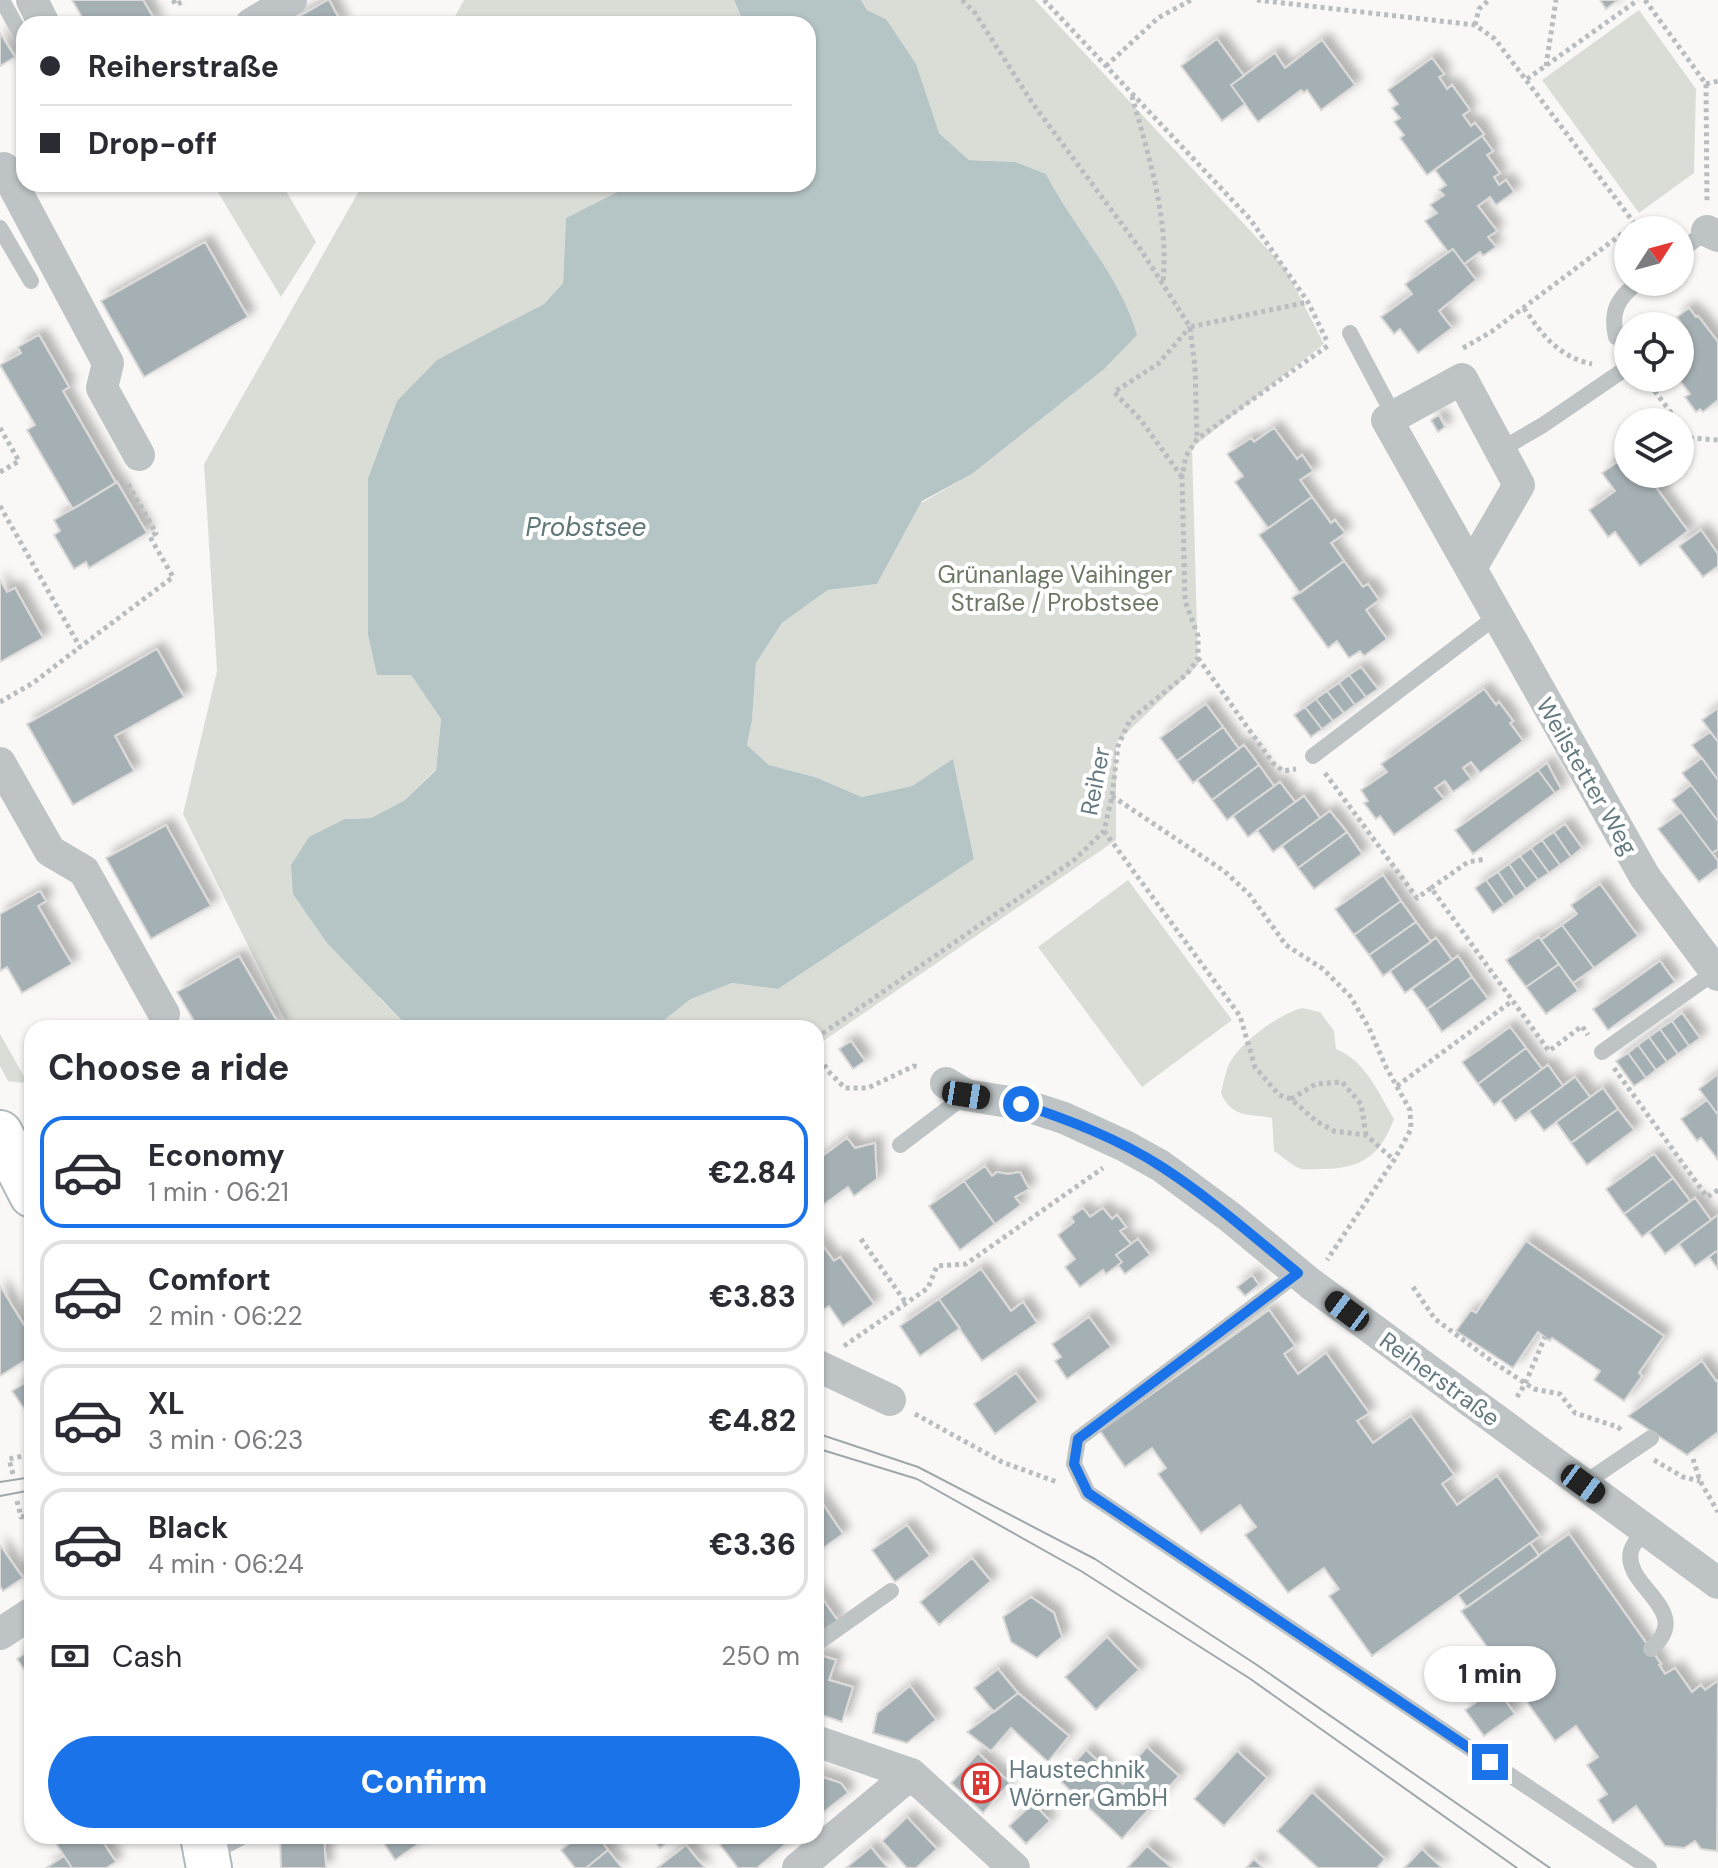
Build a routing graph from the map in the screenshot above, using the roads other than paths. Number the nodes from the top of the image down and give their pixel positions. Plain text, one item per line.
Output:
1 (291, 0) edge
2 (17, 1) edge
3 (35, 16) edge
4 (264, 16) edge
5 (22, 192) edge
6 (0, 228) edge
7 (1712, 234) edge
8 (1694, 244) edge
9 (31, 281) dead end
10 (1622, 296) edge
11 (1614, 329) edge
12 (1350, 333) dead end
13 (1614, 377) edge
14 (1394, 416) junction
15 (1500, 450) junction
16 (139, 455) road end
17 (1471, 568) junction
18 (1497, 616) junction
19 (1313, 756) road end
20 (0, 763) edge
21 (1716, 974) edge
22 (164, 1014) dead end
23 (1602, 1052) road end
24 (956, 1089) joint
25 (0, 1133) edge
26 (900, 1145) dead end
27 (24, 1180) edge
28 (1305, 1279) junction
29 (824, 1369) edge
30 (890, 1400) road end
31 (1645, 1442) road end
32 (1583, 1484) junction
33 (1645, 1530) junction
34 (1718, 1583) edge
35 (891, 1591) dead end
36 (24, 1618) edge
37 (0, 1634) edge
38 (824, 1638) edge
39 (1651, 1649) dead end
40 (824, 1744) edge
41 (911, 1774) junction
42 (226, 1844) edge
43 (206, 1853) edge
44 (798, 1868) edge
45 (1014, 1868) edge
46 (1649, 1868) edge

1 - 4 street
2 - 3 street
5 - 16 street
6 - 9 lane
7 - 8 lane
10 - 11 lane
12 - 14 lane
13 - 15 lane
14 - 15 street
14 - 17 street, Weilstetter Weg
15 - 17 street
17 - 18 street, Weilstetter Weg
18 - 19 lane
18 - 21 street, Weilstetter Weg
20 - 22 street
21 - 23 lane
24 - 26 lane
24 - 28 street, Reiherstraße
25 - 27 main road
28 - 32 street, Reiherstraße
28 - 46 lane
29 - 30 street
31 - 32 lane
32 - 33 street, Reiherstraße
33 - 34 street, Reiherstraße
33 - 39 lane
35 - 38 lane
36 - 37 street
40 - 41 street
41 - 44 street
41 - 45 street
42 - 43 lane

